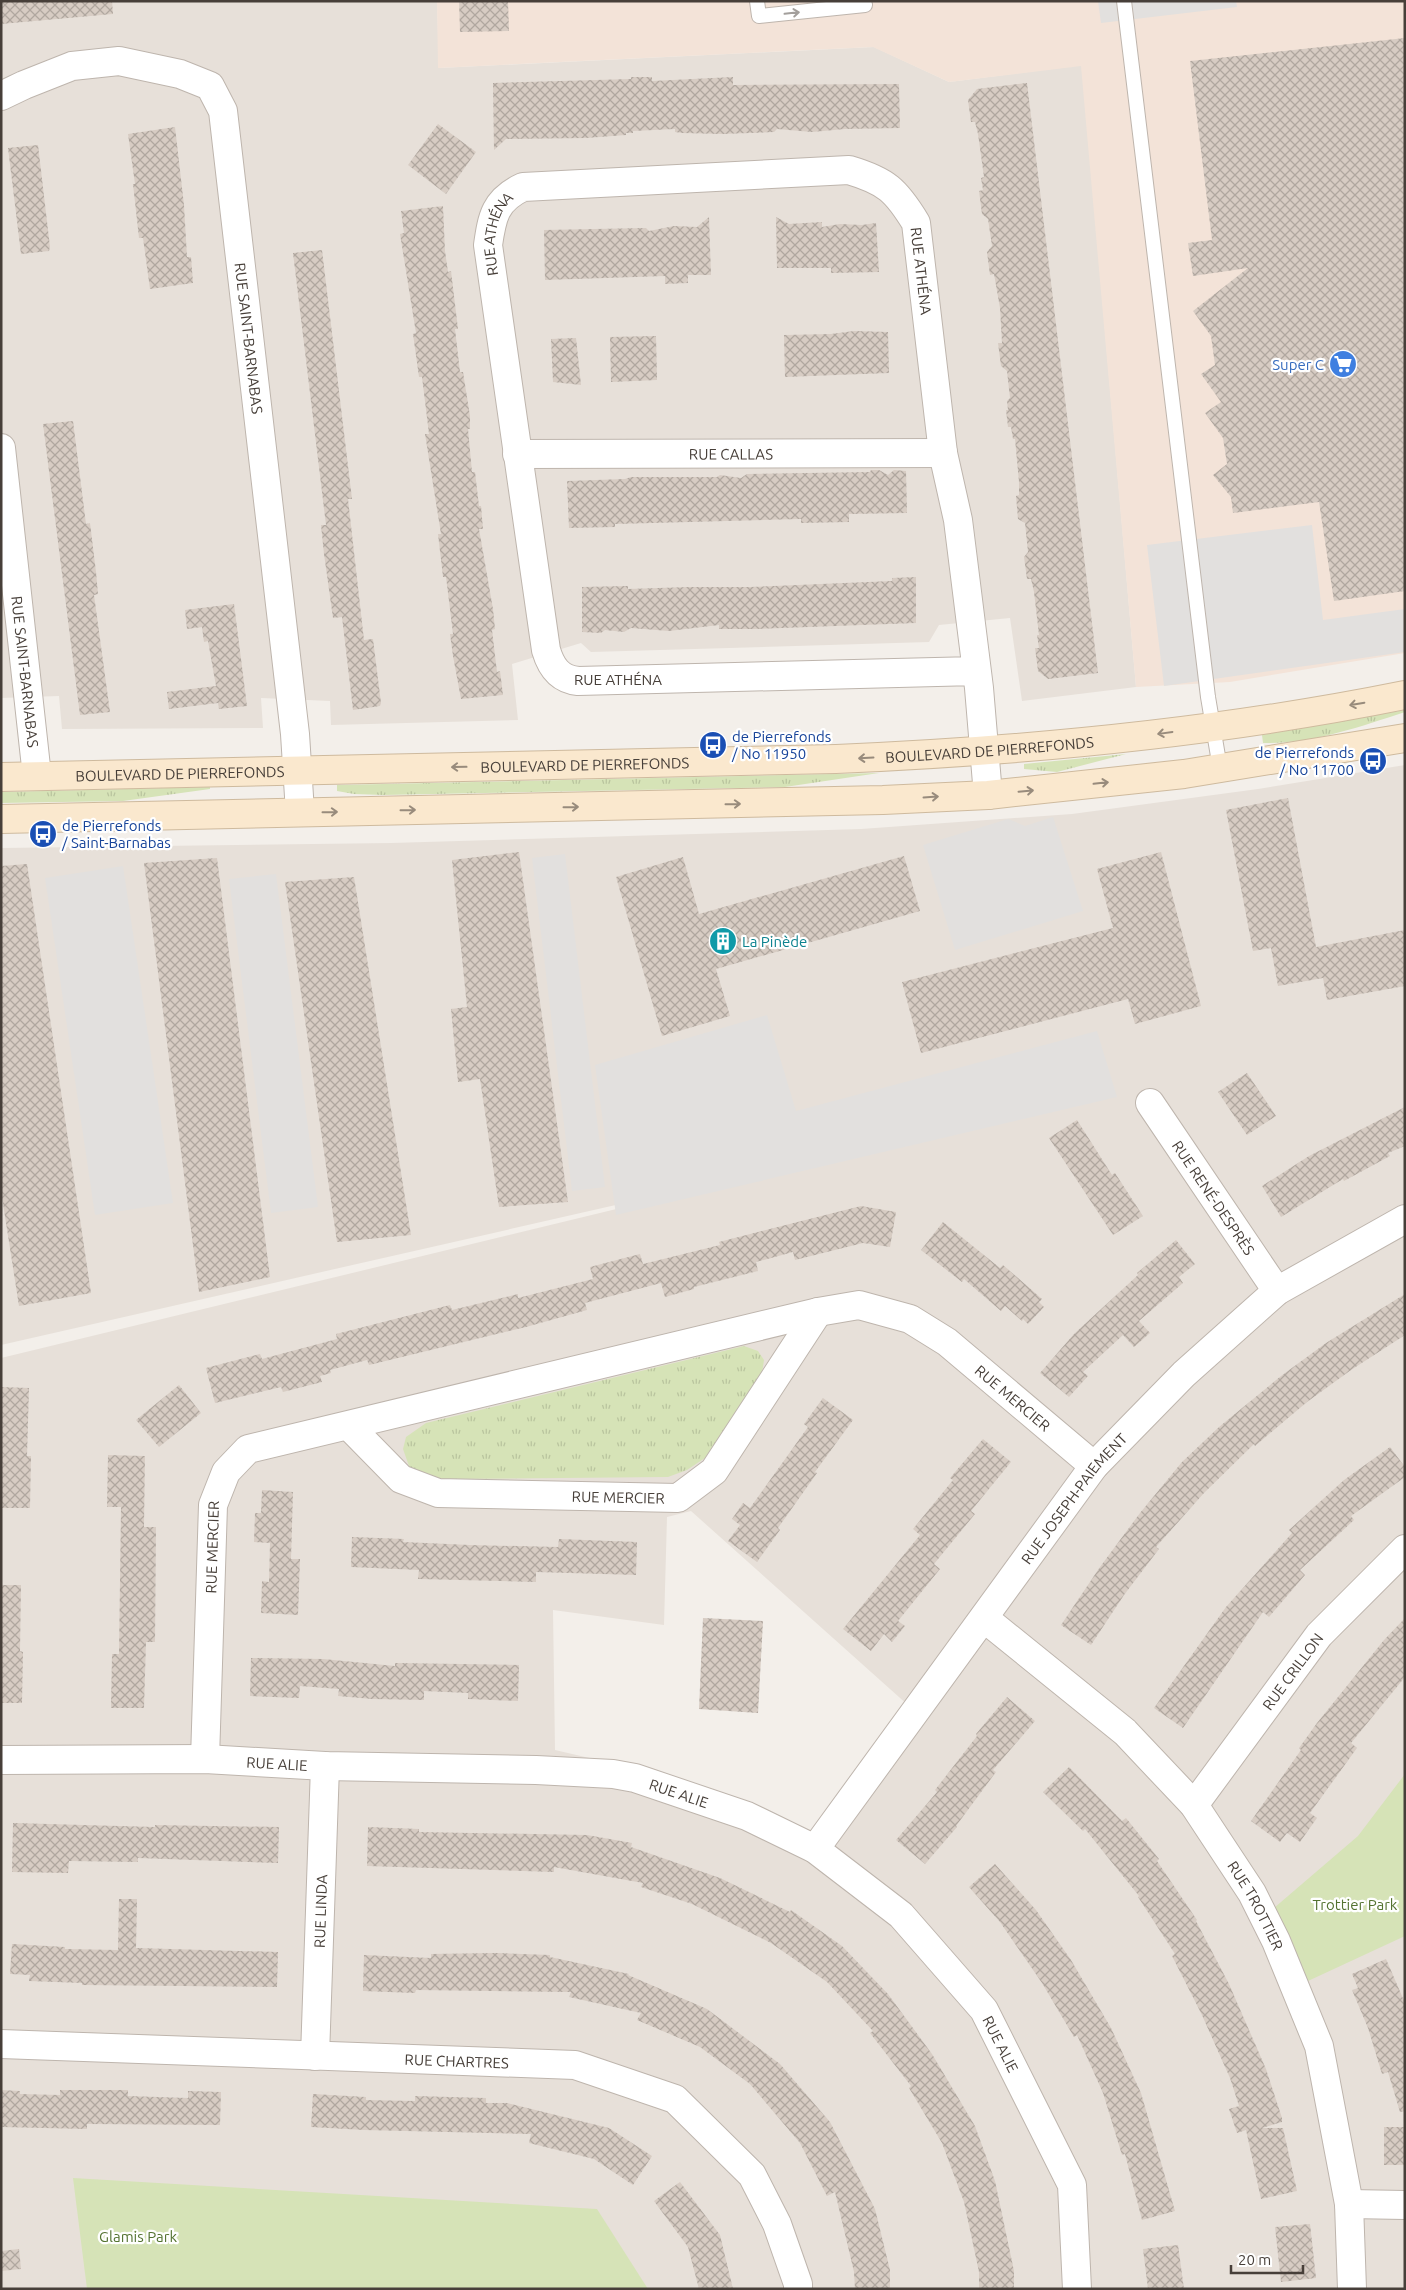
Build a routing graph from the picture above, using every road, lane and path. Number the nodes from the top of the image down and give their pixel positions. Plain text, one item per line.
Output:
1 (757, 1) edge
2 (864, 1) edge
3 (1124, 1) edge
4 (1, 96) edge
5 (1, 448) edge
6 (943, 453) junction
7 (517, 454) junction
8 (976, 671) junction
9 (1405, 695) edge
10 (1214, 727) junction
11 (1405, 738) edge
12 (985, 752) junction
13 (1220, 768) junction
14 (298, 770) junction
15 (37, 776) junction
16 (1, 777) edge
17 (988, 794) junction
18 (300, 812) junction
19 (1, 819) edge
20 (1150, 1103) dead end
21 (1405, 1219) edge
22 (1277, 1292) junction
23 (818, 1312) junction
24 (349, 1426) junction
25 (1094, 1466) junction
26 (1405, 1550) edge
27 (984, 1618) junction
28 (205, 1759) junction
29 (1, 1760) edge
30 (325, 1766) junction
31 (1194, 1805) junction
32 (815, 1849) junction
33 (1, 2044) edge
34 (315, 2056) junction
35 (1349, 2204) junction
36 (1405, 2204) edge
37 (798, 2289) edge
38 (1077, 2289) edge
39 (1352, 2289) edge

1 -> 2 lane
3 - 10 lane
4 - 14 street, RUE SAINT-BARNABAS
5 - 15 street, RUE SAINT-BARNABAS
6 - 7 street, RUE CALLAS
6 - 7 street, RUE ATHÉNA
6 - 8 street, RUE ATHÉNA
7 - 8 street, RUE ATHÉNA
8 - 12 street, RUE ATHÉNA
9 -> 10 main road, BOULEVARD DE PIERREFONDS
10 -> 12 main road, BOULEVARD DE PIERREFONDS
10 - 13 lane
11 - 13 main road
12 -> 14 main road, BOULEVARD DE PIERREFONDS
12 - 17 street, RUE ATHÉNA
17 -> 13 main road
14 - 15 main road, BOULEVARD DE PIERREFONDS
14 - 18 street, RUE SAINT-BARNABAS
15 - 16 main road, BOULEVARD DE PIERREFONDS
18 -> 17 main road
18 - 19 main road
20 - 22 street, RUE RENÉ-DESPRÈS
21 - 22 street, RUE JOSEPH-PAIEMENT
22 - 25 street, RUE JOSEPH-PAIEMENT
23 - 24 street, RUE MERCIER
23 - 24 street, RUE MERCIER
23 - 25 street, RUE MERCIER
24 - 28 street, RUE MERCIER
25 - 27 street, RUE JOSEPH-PAIEMENT
26 - 31 street, RUE CRILLON
27 - 31 street, RUE TROTTIER
27 - 32 street, RUE JOSEPH-PAIEMENT
28 - 29 street, RUE ALIE
28 - 30 street, RUE ALIE
30 - 32 street, RUE ALIE
30 - 34 street, RUE LINDA
31 - 35 street, RUE TROTTIER
32 - 38 street, RUE ALIE
33 - 34 street, RUE CHARTRES
34 - 37 street, RUE CHARTRES
35 - 36 street
35 - 39 street, RUE TROTTIER

